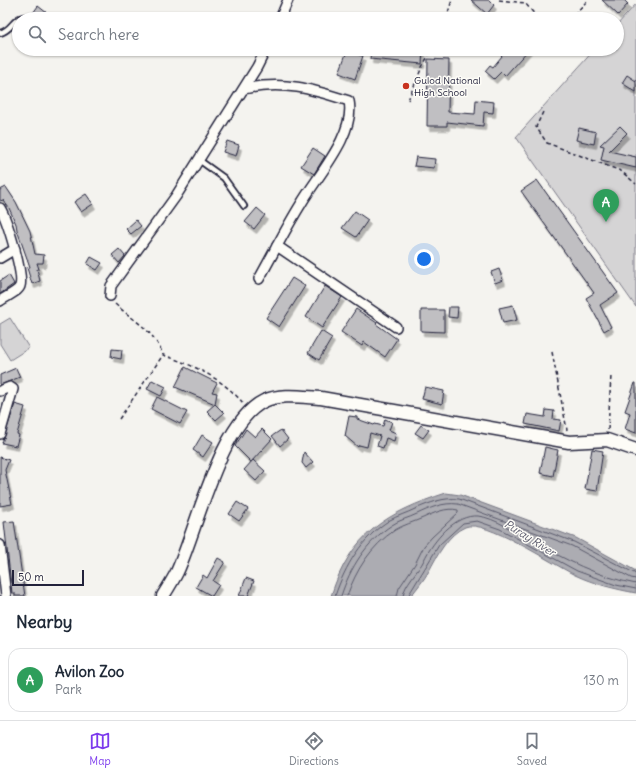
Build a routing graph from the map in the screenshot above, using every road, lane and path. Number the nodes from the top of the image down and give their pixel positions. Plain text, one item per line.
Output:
1 (288, 0) edge
2 (452, 0) edge
3 (499, 0) edge
4 (588, 0) edge
5 (283, 12) edge
6 (448, 12) edge
7 (533, 12) edge
8 (577, 12) edge
9 (12, 25) edge
10 (0, 33) edge
11 (262, 56) edge
12 (428, 56) edge
13 (244, 89) junction
14 (408, 100) dead end
15 (543, 112) dead end
16 (199, 160) junction
17 (636, 184) edge
18 (244, 206) dead end
19 (1, 213) edge
20 (277, 246) junction
21 (15, 249) junction
22 (0, 258) edge
23 (259, 279) dead end
24 (110, 296) joint
25 (0, 301) edge
26 (396, 327) dead end
27 (552, 352) dead end
28 (163, 355) junction
29 (611, 375) dead end
30 (0, 391) edge
31 (251, 411) junction
32 (119, 419) dead end
33 (0, 433) edge
34 (608, 440) junction
35 (569, 442) junction
36 (636, 450) edge
37 (0, 545) edge
38 (6, 596) edge
39 (163, 596) edge

1 - 5 street
2 - 6 path
3 - 7 path
4 - 8 path
9 - 10 lane
11 - 13 street
12 - 14 path
13 - 16 street
13 - 20 street
15 - 17 path
16 - 18 lane
16 - 24 street
19 - 21 street
20 - 23 street
20 - 26 street
21 - 22 street
21 - 25 street
24 - 28 path
27 - 35 path
28 - 31 path
28 - 32 path
29 - 34 path
30 - 33 street
31 - 35 street
31 - 39 street
34 - 35 street
34 - 36 street
37 - 38 street

